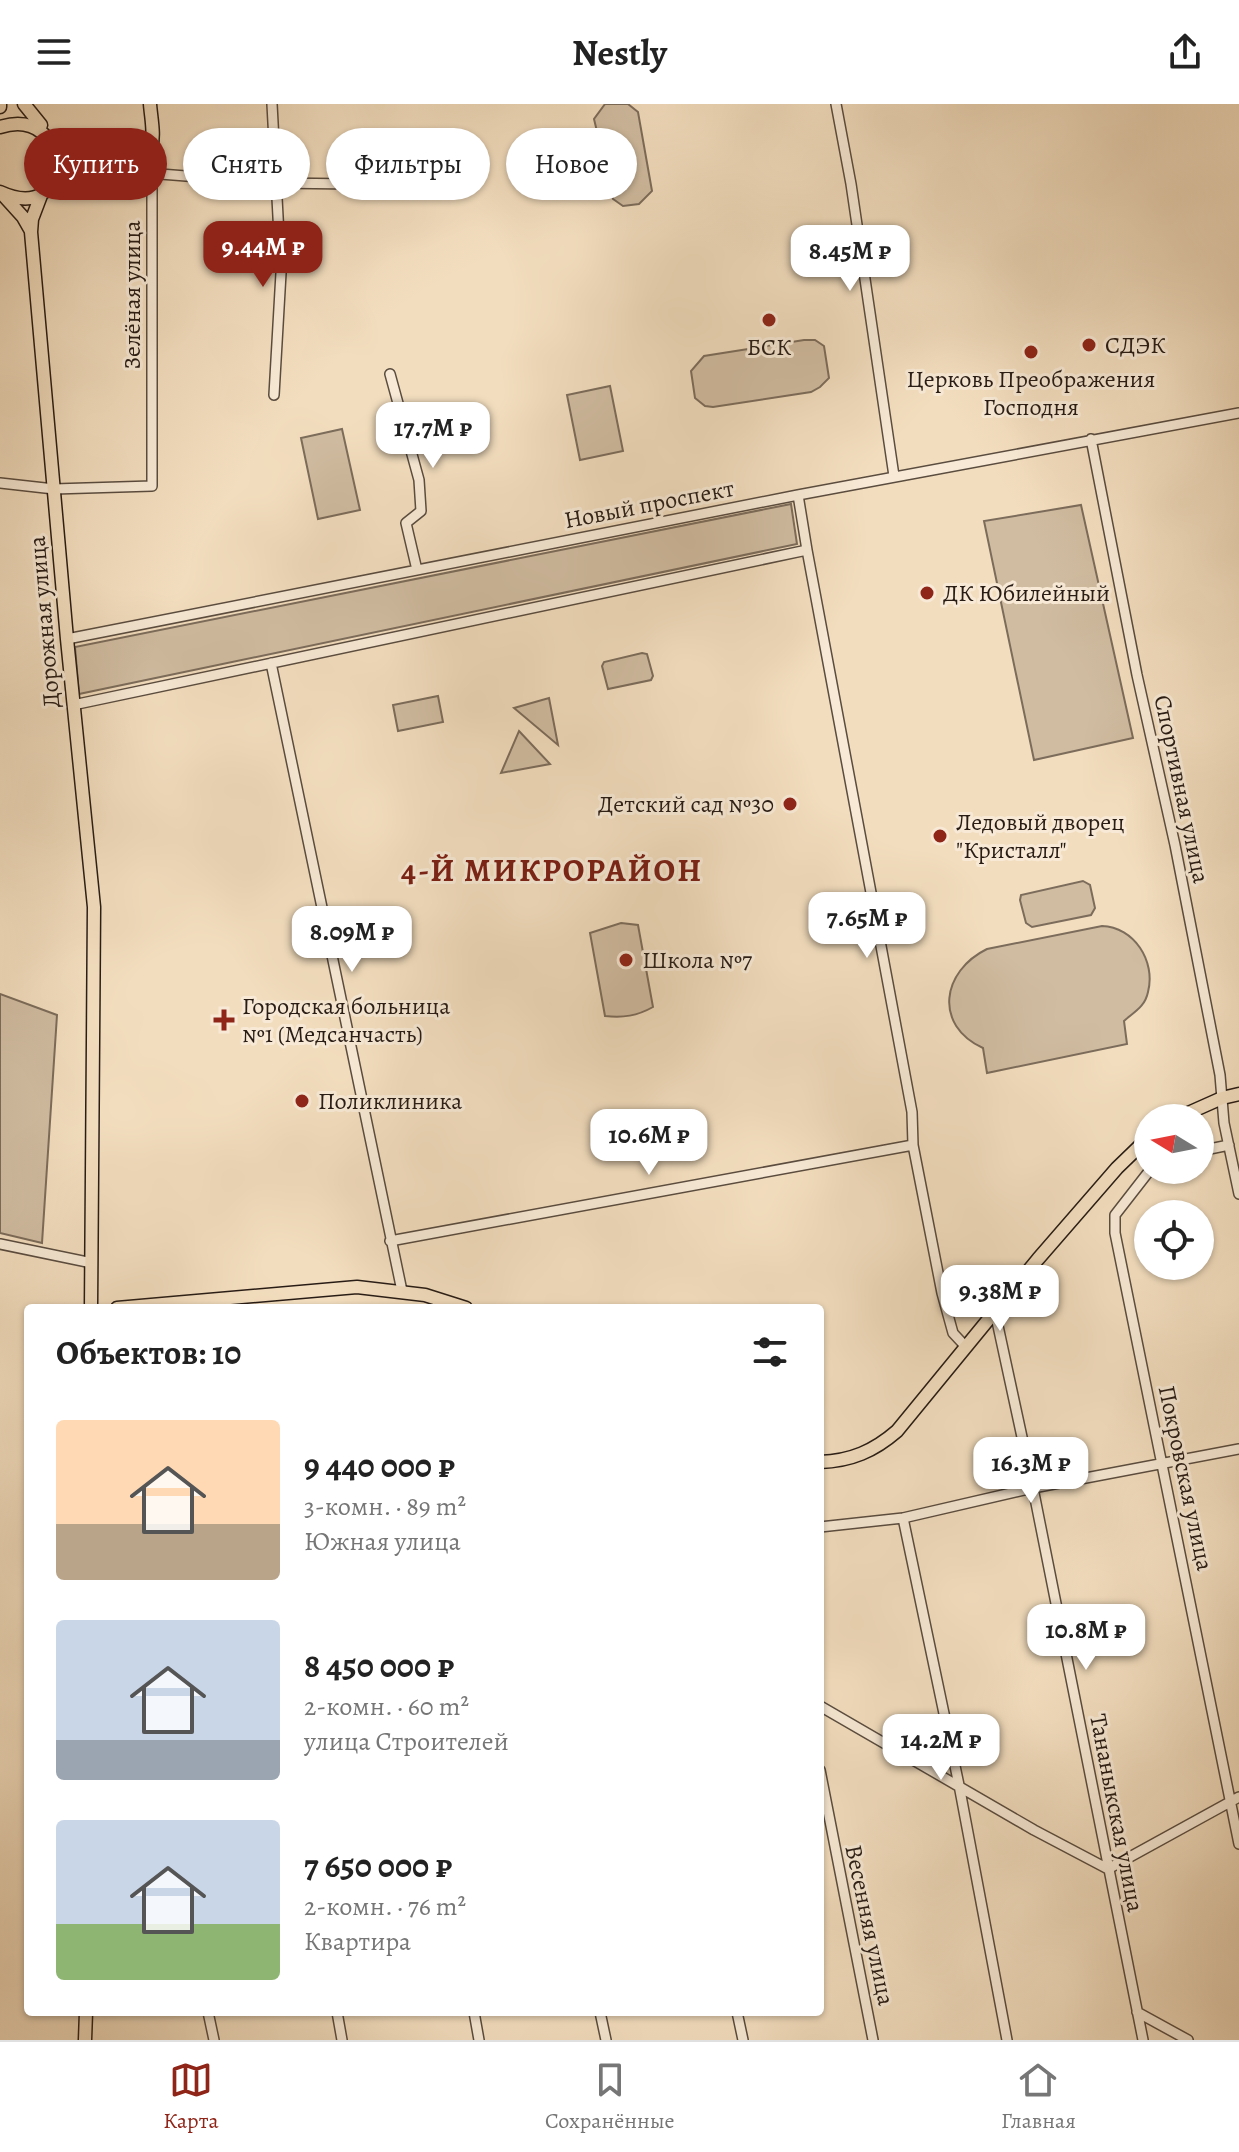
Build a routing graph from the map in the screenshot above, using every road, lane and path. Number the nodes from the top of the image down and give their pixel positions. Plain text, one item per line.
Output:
1 (24, 104) edge
2 (150, 104) edge
3 (272, 104) edge
4 (836, 104) edge
5 (0, 127) edge
6 (41, 128) edge
7 (43, 128) edge
8 (151, 128) edge
9 (273, 128) edge
10 (0, 193) edge
11 (24, 198) edge
12 (41, 200) edge
13 (154, 200) edge
14 (277, 200) edge
15 (31, 232) junction
16 (390, 374) dead end
17 (274, 395) dead end
18 (1239, 413) edge
19 (1091, 439) junction
20 (894, 476) junction
21 (0, 483) edge
22 (54, 489) junction
23 (798, 495) junction
24 (807, 550) junction
25 (417, 570) junction
26 (67, 639) junction
27 (271, 663) junction
28 (73, 705) junction
29 (1239, 1094) edge
30 (1222, 1098) junction
31 (1208, 1104) edge
32 (913, 1145) junction
33 (1229, 1145) junction
34 (1214, 1148) edge
35 (1134, 1152) edge
36 (1139, 1184) edge
37 (1239, 1194) edge
38 (390, 1241) junction
39 (0, 1244) edge
40 (92, 1263) junction
41 (402, 1291) junction
42 (91, 1304) edge
43 (162, 1304) edge
44 (451, 1304) edge
45 (995, 1312) junction
46 (966, 1347) junction
47 (1239, 1449) edge
48 (824, 1461) edge
49 (1163, 1464) junction
50 (1033, 1488) junction
51 (903, 1518) junction
52 (824, 1527) edge
53 (824, 1708) edge
54 (959, 1785) junction
55 (824, 1790) edge
56 (1235, 1800) edge
57 (1239, 1844) edge
58 (1108, 1869) junction
59 (1137, 2012) junction
60 (86, 2016) edge
61 (209, 2016) edge
62 (338, 2016) edge
63 (475, 2016) edge
64 (601, 2016) edge
65 (738, 2016) edge
66 (85, 2040) edge
67 (214, 2040) edge
68 (342, 2040) edge
69 (479, 2040) edge
70 (606, 2040) edge
71 (743, 2040) edge
72 (873, 2040) edge
73 (1007, 2040) edge
74 (1143, 2040) edge
75 (1188, 2040) edge

1 - 7 main road
2 - 8 main road, Зелёная улица
3 - 9 street
4 - 20 street
5 - 6 main road
10 - 11 main road
10 - 15 main road
12 - 15 main road
13 - 22 street, Зелёная улица
14 - 17 street
15 - 22 main road, Дорожная улица
16 - 25 street
18 - 19 street, Новый проспект
19 - 20 street, Новый проспект
19 - 30 street, Спортивная улица
20 - 23 street, Новый проспект
21 - 22 street
22 - 26 main road, Дорожная улица
23 - 24 street
23 - 25 street, Новый проспект
24 - 27 street
24 - 32 street
25 - 26 street, Новый проспект
26 - 28 main road, Дорожная улица
27 - 28 street
27 - 38 street
28 - 40 main road, Дорожная улица
29 - 30 main road
30 - 31 main road
30 - 33 street, Спортивная улица
32 - 38 street
32 - 46 street
33 - 34 street
33 - 37 street, Спортивная улица
35 - 45 main road
36 - 49 street, Покровская улица
38 - 41 street
39 - 40 street
40 - 42 main road, Дорожная улица
41 - 43 main road
41 - 44 main road
45 - 46 main road
45 - 50 street, Тананыкская улица
46 - 48 main road
47 - 49 street
49 - 50 street
49 - 56 street, Покровская улица
50 - 51 street
50 - 58 street, Тананыкская улица
51 - 52 street
51 - 54 street
53 - 54 street
54 - 58 street
54 - 73 street
55 - 72 street, Весенняя улица
56 - 57 street, Покровская улица
56 - 58 street
58 - 59 street, Тананыкская улица
59 - 74 street, Тананыкская улица
59 - 75 street
60 - 66 main road
61 - 67 street
62 - 68 street
63 - 69 street
64 - 70 street
65 - 71 street

